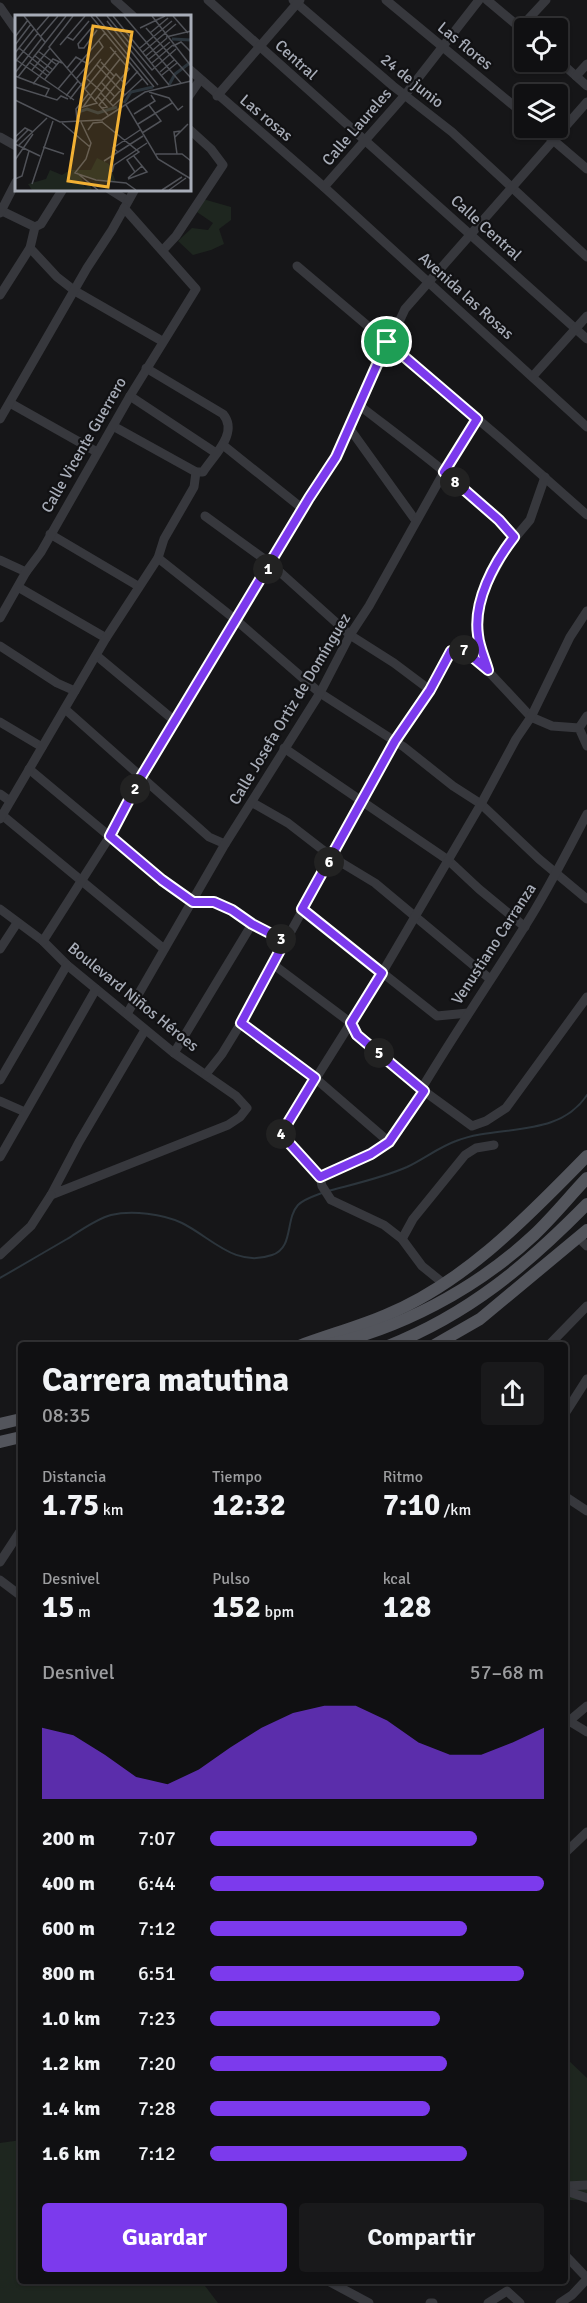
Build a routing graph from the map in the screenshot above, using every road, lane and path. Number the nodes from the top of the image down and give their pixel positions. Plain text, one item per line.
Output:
1 (115, 0) edge
2 (208, 0) edge
3 (386, 0) edge
4 (478, 0) edge
5 (487, 0) edge
6 (546, 0) edge
7 (296, 1) edge
8 (1, 12) edge
9 (132, 15) edge
10 (532, 18) edge
11 (514, 22) edge
12 (15, 29) edge
13 (258, 46) junction
14 (442, 48) junction
15 (587, 63) edge
16 (568, 69) edge
17 (190, 70) edge
18 (576, 76) junction
19 (201, 80) junction
20 (587, 86) edge
21 (190, 95) edge
22 (405, 95) junction
23 (217, 96) junction
24 (587, 102) edge
25 (514, 106) edge
26 (190, 130) edge
27 (0, 137) edge
28 (552, 138) edge
29 (554, 140) junction
30 (365, 141) junction
31 (15, 145) edge
32 (587, 169) edge
33 (15, 184) edge
34 (512, 186) junction
35 (324, 187) junction
36 (62, 190) edge
37 (110, 190) edge
38 (134, 190) edge
39 (126, 205) junction
40 (0, 212) edge
41 (35, 227) junction
42 (470, 234) junction
43 (30, 248) junction
44 (163, 250) junction
45 (587, 257) edge
46 (297, 266) dead end
47 (427, 282) junction
48 (75, 291) junction
49 (0, 295) edge
50 (587, 316) edge
51 (576, 329) junction
52 (587, 339) edge
53 (162, 341) junction
54 (387, 342) junction
55 (146, 368) junction
56 (533, 376) junction
57 (129, 396) junction
58 (10, 403) junction
59 (360, 406) junction
60 (0, 419) edge
61 (477, 419) junction
62 (113, 426) junction
63 (587, 427) edge
64 (350, 429) junction
65 (223, 445) junction
66 (97, 452) junction
67 (216, 453) junction
68 (200, 472) junction
69 (444, 472) junction
70 (545, 477) junction
71 (303, 509) junction
72 (587, 515) edge
73 (206, 516) dead end
74 (416, 521) junction
75 (50, 534) junction
76 (514, 537) junction
77 (158, 558) junction
78 (0, 560) edge
79 (271, 564) junction
80 (26, 572) junction
81 (138, 586) junction
82 (18, 587) junction
83 (587, 612) edge
84 (0, 618) edge
85 (236, 620) junction
86 (350, 635) junction
87 (106, 638) junction
88 (0, 646) edge
89 (97, 656) junction
90 (488, 670) junction
91 (430, 690) junction
92 (75, 691) junction
93 (320, 693) junction
94 (65, 709) junction
95 (587, 716) edge
96 (531, 717) junction
97 (0, 722) edge
98 (176, 722) junction
99 (579, 728) junction
100 (395, 741) junction
101 (587, 746) edge
102 (42, 747) junction
103 (284, 748) junction
104 (28, 769) junction
105 (141, 777) junction
106 (0, 794) edge
107 (10, 801) junction
108 (363, 801) junction
109 (253, 803) junction
110 (481, 804) junction
111 (587, 814) edge
112 (1, 817) edge
113 (110, 836) junction
114 (225, 844) junction
115 (332, 857) junction
116 (448, 860) junction
117 (557, 873) junction
118 (80, 880) junction
119 (587, 898) edge
120 (193, 902) junction
121 (0, 909) edge
122 (302, 909) junction
123 (414, 916) junction
124 (17, 923) junction
125 (252, 924) junction
126 (525, 927) junction
127 (43, 941) junction
128 (285, 941) junction
129 (164, 949) junction
130 (0, 950) edge
131 (67, 965) junction
132 (274, 965) junction
133 (382, 973) junction
134 (490, 979) junction
135 (96, 989) junction
136 (587, 997) edge
137 (468, 1013) junction
138 (127, 1014) junction
139 (241, 1023) junction
140 (351, 1023) junction
141 (145, 1030) junction
142 (174, 1053) junction
143 (206, 1074) junction
144 (315, 1078) junction
145 (0, 1080) edge
146 (423, 1089) junction
147 (0, 1101) edge
148 (25, 1112) junction
149 (389, 1142) junction
150 (494, 1145) dead end
151 (587, 1156) edge
152 (0, 1157) edge
153 (320, 1177) junction
154 (587, 1178) edge
155 (51, 1195) junction
156 (587, 1204) edge
157 (584, 1238) edge
158 (402, 1239) junction
159 (0, 1255) edge
160 (443, 1283) junction
161 (587, 1306) edge
162 (310, 1342) edge
163 (341, 1342) edge
164 (396, 1342) edge
165 (440, 1342) edge
166 (552, 1342) edge
167 (587, 1379) edge
168 (568, 1409) edge
169 (18, 1420) edge
170 (0, 1424) edge
171 (18, 1438) edge
172 (0, 1442) edge
173 (568, 1498) edge
174 (587, 1511) edge
175 (18, 1535) edge
176 (0, 1562) edge
177 (0, 1580) edge
178 (18, 1594) edge
179 (587, 1706) edge
180 (587, 1732) edge
181 (587, 1832) edge
182 (568, 1850) edge
183 (587, 2185) edge
184 (568, 2186) edge
185 (568, 2192) edge
186 (587, 2198) edge
187 (568, 2258) edge
188 (587, 2278) edge
189 (334, 2284) edge
190 (369, 2303) edge
191 (488, 2303) edge
192 (519, 2303) edge
193 (560, 2303) edge

1 - 9 street
2 - 13 street, Central
3 - 14 street, Las flores
4 - 14 street, Calle Laureles
5 - 11 street
6 - 10 street
7 - 13 street
7 - 22 street, 24 de junio
8 - 12 street
13 - 23 street
13 - 30 street, Central
14 - 22 street, Calle Laureles
14 - 25 street, Las flores
15 - 18 street
16 - 18 street
17 - 19 street, Las rosas
18 - 20 street
19 - 21 street
19 - 23 street, Las rosas
22 - 30 street, Calle Laureles
22 - 34 street, 24 de junio
23 - 35 street, Las rosas
24 - 29 street
26 - 44 street
27 - 31 street
28 - 29 street
29 - 32 street
29 - 34 street
30 - 35 street, Calle Laureles
30 - 42 street, Calle Central
33 - 40 street
34 - 42 street
34 - 45 street, 24 de junio
35 - 47 street, Avenida las Rosas
36 - 41 street
37 - 39 street
38 - 39 street
39 - 44 street
39 - 48 street
40 - 41 street
41 - 43 street
42 - 47 street
42 - 51 street, Calle Central
43 - 48 street
43 - 49 street
44 - 53 street, Calle Vicente Guerrero
46 - 54 street
47 - 54 street
47 - 56 street, Avenida las Rosas
48 - 53 street
48 - 58 street
50 - 51 street
51 - 52 street, Calle Central
51 - 56 street
53 - 55 street, Calle Vicente Guerrero
54 - 59 street
54 - 61 street
55 - 57 street, Calle Vicente Guerrero
55 - 65 street
56 - 63 street, Avenida las Rosas
57 - 62 street, Calle Vicente Guerrero
57 - 67 street
58 - 60 street
58 - 66 street
59 - 64 street
59 - 69 street
61 - 69 street, Calle Josefa Ortiz de Domínguez
61 - 70 street
62 - 66 street, Calle Vicente Guerrero
62 - 68 street
64 - 71 street
64 - 74 street
65 - 67 street
65 - 71 street
66 - 75 street, Calle Vicente Guerrero
67 - 68 street
68 - 77 street
69 - 74 street, Calle Josefa Ortiz de Domínguez
69 - 76 street
70 - 72 street
70 - 76 street
71 - 79 street
73 - 79 street
74 - 86 street, Calle Josefa Ortiz de Domínguez
75 - 80 street, Calle Vicente Guerrero
75 - 81 street
76 - 90 street
77 - 81 street
77 - 85 street
78 - 80 street
79 - 85 street
79 - 86 street
80 - 82 street, Calle Vicente Guerrero
81 - 87 street
82 - 84 street, Calle Vicente Guerrero
82 - 87 street
83 - 96 street
85 - 93 street
85 - 98 street
86 - 91 street
86 - 93 street, Calle Josefa Ortiz de Domínguez
87 - 89 street
88 - 92 street
89 - 92 street
89 - 98 street
90 - 91 street
90 - 96 street
91 - 100 street
92 - 94 street
93 - 100 street
93 - 103 street, Calle Josefa Ortiz de Domínguez
94 - 102 street
94 - 105 street
95 - 99 street
96 - 99 street
96 - 110 street
97 - 102 street
98 - 105 street
99 - 101 street
100 - 108 street
100 - 110 street
102 - 104 street
103 - 108 street
103 - 109 street, Calle Josefa Ortiz de Domínguez
104 - 107 street
104 - 113 street
105 - 113 street
105 - 114 street
106 - 107 street
107 - 112 street
108 - 115 street
108 - 116 street
109 - 114 street, Calle Josefa Ortiz de Domínguez
109 - 115 street
110 - 116 street
110 - 117 street
111 - 117 street, Venustiano Carranza
112 - 118 street
113 - 118 street
113 - 120 street
114 - 120 street, Calle Josefa Ortiz de Domínguez
115 - 122 street
115 - 123 street
116 - 123 street
116 - 126 street
117 - 119 street
117 - 126 street, Venustiano Carranza
118 - 127 street
118 - 129 street
120 - 125 street
120 - 129 street, Calle Josefa Ortiz de Domínguez
121 - 124 street, Boulevard Niños Héroes
122 - 128 street
122 - 133 street
123 - 133 street
123 - 134 street
124 - 127 street, Boulevard Niños Héroes
124 - 130 street
125 - 128 street
125 - 142 street
126 - 134 street, Venustiano Carranza
127 - 131 street, Boulevard Niños Héroes
128 - 132 street
129 - 138 street, Calle Josefa Ortiz de Domínguez
131 - 135 street, Boulevard Niños Héroes
131 - 145 street
132 - 139 street
132 - 140 street
133 - 137 street
133 - 140 street
134 - 137 street, Venustiano Carranza
135 - 138 street, Boulevard Niños Héroes
135 - 148 street
136 - 146 street
137 - 146 street, Venustiano Carranza
138 - 141 street, Boulevard Niños Héroes
139 - 143 street
139 - 144 street
140 - 144 street
140 - 146 street
141 - 142 street, Boulevard Niños Héroes
141 - 155 street
142 - 143 street, Boulevard Niños Héroes
143 - 155 street, Boulevard Niños Héroes
144 - 149 street
144 - 153 street
146 - 149 street, Venustiano Carranza
147 - 148 street
148 - 152 street
149 - 153 street
150 - 158 street
151 - 160 main road
153 - 158 street
154 - 163 main road
155 - 159 street
156 - 164 main road
157 - 165 main road
158 - 160 street
160 - 162 main road
161 - 166 street
167 - 168 street
169 - 170 main road
171 - 172 main road
173 - 174 street
175 - 176 street
177 - 178 street
179 - 180 street
181 - 182 street
183 - 184 street
185 - 186 street
187 - 188 street
188 - 193 street
189 - 190 street
191 - 192 street

